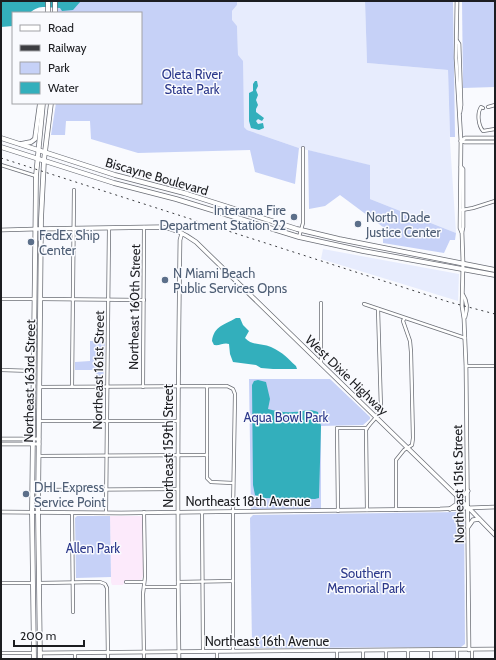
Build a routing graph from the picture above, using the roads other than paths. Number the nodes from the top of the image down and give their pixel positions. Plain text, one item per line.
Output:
1 (48, 1) edge
2 (55, 1) edge
3 (457, 1) edge
4 (48, 12) edge
5 (55, 12) edge
6 (42, 104) edge
7 (42, 104) edge
8 (51, 104) edge
9 (495, 105) edge
10 (488, 107) dead end
11 (483, 108) dead end
12 (495, 129) edge
13 (1, 138) edge
14 (495, 138) edge
15 (461, 140) junction
16 (495, 142) edge
17 (20, 144) junction
18 (1, 147) edge
19 (303, 148) dead end
20 (38, 150) junction
21 (44, 152) junction
22 (37, 158) junction
23 (44, 160) junction
24 (1, 165) edge
25 (36, 176) junction
26 (129, 179) junction
27 (114, 183) junction
28 (74, 190) dead end
29 (495, 201) edge
30 (221, 206) junction
31 (461, 210) junction
32 (219, 212) junction
33 (257, 217) junction
34 (254, 224) junction
35 (144, 227) junction
36 (74, 228) junction
37 (109, 228) junction
38 (36, 229) junction
39 (41, 229) junction
40 (1, 230) edge
41 (301, 230) junction
42 (182, 233) junction
43 (299, 237) junction
44 (378, 247) junction
45 (364, 251) junction
46 (463, 263) junction
47 (463, 269) junction
48 (495, 270) edge
49 (495, 275) edge
50 (35, 291) junction
51 (1, 299) edge
52 (35, 299) junction
53 (40, 299) junction
54 (73, 299) junction
55 (108, 300) junction
56 (144, 300) junction
57 (321, 303) dead end
58 (364, 304) dead end
59 (40, 309) junction
60 (378, 309) junction
61 (404, 319) junction
62 (465, 338) junction
63 (321, 364) junction
64 (466, 366) junction
65 (495, 366) edge
66 (1, 370) edge
67 (34, 371) junction
68 (39, 379) junction
69 (143, 386) junction
70 (178, 386) junction
71 (207, 386) junction
72 (39, 387) junction
73 (72, 387) junction
74 (107, 387) junction
75 (34, 412) junction
76 (376, 418) junction
77 (39, 421) junction
78 (107, 421) junction
79 (178, 421) junction
80 (367, 428) junction
81 (1, 439) edge
82 (33, 439) junction
83 (39, 439) junction
84 (1, 444) edge
85 (33, 444) junction
86 (38, 444) junction
87 (407, 448) junction
88 (106, 455) junction
89 (178, 455) junction
90 (207, 455) junction
91 (39, 456) junction
92 (233, 483) junction
93 (106, 489) junction
94 (178, 489) junction
95 (38, 490) junction
96 (468, 491) junction
97 (458, 496) junction
98 (495, 507) edge
99 (468, 508) junction
100 (450, 509) junction
101 (367, 510) junction
102 (396, 510) junction
103 (338, 511) junction
104 (1, 512) edge
105 (32, 512) junction
106 (38, 512) junction
107 (144, 512) junction
108 (178, 512) junction
109 (202, 512) junction
110 (233, 512) junction
111 (72, 513) junction
112 (106, 513) junction
113 (479, 519) junction
114 (468, 527) junction
115 (495, 535) edge
116 (33, 548) junction
117 (38, 561) junction
118 (33, 574) junction
119 (203, 581) junction
120 (233, 581) junction
121 (73, 582) junction
122 (126, 582) dead end
123 (144, 582) junction
124 (178, 582) junction
125 (1, 583) edge
126 (33, 583) junction
127 (39, 583) junction
128 (144, 587) junction
129 (178, 587) junction
130 (39, 592) junction
131 (73, 612) dead end
132 (34, 644) junction
133 (495, 649) edge
134 (408, 650) junction
135 (431, 650) junction
136 (457, 650) junction
137 (471, 650) junction
138 (204, 651) junction
139 (217, 651) junction
140 (234, 651) junction
141 (337, 651) junction
142 (363, 651) junction
143 (386, 651) junction
144 (144, 652) junction
145 (179, 652) junction
146 (1, 653) edge
147 (34, 653) junction
148 (40, 653) junction
149 (75, 653) junction
150 (108, 653) junction
151 (34, 659) edge
152 (39, 659) edge
153 (75, 659) edge
154 (108, 659) edge
155 (144, 659) edge
156 (179, 659) edge
157 (217, 659) edge
158 (337, 659) edge
159 (363, 659) edge
160 (386, 659) edge
161 (408, 659) edge
162 (431, 659) edge
163 (457, 659) edge
164 (472, 659) edge

1 - 4 main road
2 - 5 main road
3 - 15 street, Northeast 151st Street
6 - 17 main road
7 - 20 main road, Northeast 163rd Street
8 - 21 main road, Northeast 163rd Street
9 - 10 street
11 - 12 street
13 - 17 main road, Biscayne Boulevard
14 - 15 street
15 - 16 street
15 - 31 street, Northeast 151st Street
17 - 20 main road, Biscayne Boulevard
18 - 22 main road, Biscayne Boulevard
19 - 41 street
20 - 21 main road, Biscayne Boulevard
20 - 22 main road, Northeast 163rd Street
21 - 23 main road, Northeast 163rd Street
21 - 26 main road, Biscayne Boulevard
22 - 23 main road, Biscayne Boulevard
22 - 25 main road, Northeast 163rd Street
23 - 27 main road, Biscayne Boulevard
23 - 39 main road, Northeast 163rd Street
24 - 25 street
25 - 38 main road, Northeast 163rd Street
26 - 27 main road
26 - 30 main road, Biscayne Boulevard
27 - 32 main road, Biscayne Boulevard
28 - 36 street
29 - 31 street
30 - 32 street
30 - 33 main road, Biscayne Boulevard
31 - 46 street, Northeast 151st Street
32 - 34 main road, Biscayne Boulevard
33 - 34 main road
33 - 41 main road, Biscayne Boulevard
34 - 43 main road, Biscayne Boulevard
35 - 37 main road, West Dixie Highway
35 - 42 main road, West Dixie Highway
35 - 56 street, Northeast 160th Street
36 - 37 main road, West Dixie Highway
36 - 39 main road, West Dixie Highway
36 - 54 street
37 - 55 street, Northeast 161st Street
38 - 39 main road, West Dixie Highway
38 - 40 street
38 - 50 main road, Northeast 163rd Street
39 - 53 main road, Northeast 163rd Street
41 - 43 street
41 - 44 main road, Biscayne Boulevard
42 - 63 main road, West Dixie Highway
42 - 70 street, Northeast 159th Street
43 - 45 main road, Biscayne Boulevard
44 - 45 main road
44 - 46 main road, Biscayne Boulevard
45 - 47 main road, Biscayne Boulevard
46 - 47 street, Northeast 151st Street
46 - 48 main road, Biscayne Boulevard
47 - 49 main road, Biscayne Boulevard
47 - 62 street, Northeast 151st Street
50 - 52 main road, Northeast 163rd Street
50 - 53 main road
51 - 52 street
52 - 59 main road
52 - 67 main road, Northeast 163rd Street
53 - 54 street
53 - 59 main road, Northeast 163rd Street
54 - 55 street
54 - 73 street
55 - 56 street
55 - 74 street, Northeast 161st Street
56 - 69 street, Northeast 160th Street
57 - 63 street
58 - 60 street
59 - 68 main road, Northeast 163rd Street
60 - 61 street
60 - 76 street
61 - 62 street
61 - 87 street
62 - 64 street, Northeast 151st Street
63 - 76 main road, West Dixie Highway
64 - 65 street
64 - 96 street, Northeast 151st Street
66 - 67 street
67 - 68 main road
67 - 75 main road, Northeast 163rd Street
68 - 72 main road, Northeast 163rd Street
69 - 70 street
69 - 74 street
70 - 71 street
70 - 79 street, Northeast 159th Street
71 - 90 street
71 - 92 street
72 - 73 street
72 - 77 main road, Northeast 163rd Street
73 - 74 street
74 - 78 street, Northeast 161st Street
75 - 77 main road
75 - 82 main road, Northeast 163rd Street
76 - 80 street
76 - 87 main road, West Dixie Highway
77 - 78 street
77 - 83 main road, Northeast 163rd Street
78 - 79 street
78 - 88 street, Northeast 161st Street
79 - 89 street, Northeast 159th Street
80 - 101 street
80 - 103 street
81 - 82 street
82 - 83 street
82 - 85 main road, Northeast 163rd Street
83 - 86 main road, Northeast 163rd Street
84 - 85 street
85 - 86 street
85 - 105 main road, Northeast 163rd Street
86 - 91 main road, Northeast 163rd Street
87 - 97 main road, West Dixie Highway
87 - 102 street
88 - 89 street
88 - 91 street
88 - 93 street, Northeast 161st Street
89 - 90 street
89 - 94 street, Northeast 159th Street
90 - 92 street
91 - 95 main road, Northeast 163rd Street
92 - 110 street
93 - 94 street
93 - 95 street
93 - 112 street, Northeast 161st Street
94 - 108 street, Northeast 159th Street
95 - 106 main road, Northeast 163rd Street
96 - 97 main road
96 - 99 street, Northeast 151st Street
97 - 99 main road, West Dixie Highway
97 - 100 main road
98 - 99 street, Northeast 18th Avenue
99 - 100 street, Northeast 18th Avenue
99 - 113 main road, West Dixie Highway
99 - 114 street, Northeast 151st Street
100 - 102 street, Northeast 18th Avenue
101 - 102 street, Northeast 18th Avenue
101 - 103 street, Northeast 18th Avenue
103 - 110 street, Northeast 18th Avenue
104 - 105 street, Northeast 18th Avenue
105 - 106 street, Northeast 18th Avenue
105 - 116 main road, Northeast 163rd Street
106 - 111 street, Northeast 18th Avenue
106 - 117 main road, Northeast 163rd Street
107 - 108 street, Northeast 18th Avenue
107 - 112 street, Northeast 18th Avenue
107 - 123 street
108 - 109 street, Northeast 18th Avenue
108 - 124 street, Northeast 159th Street
109 - 110 street, Northeast 18th Avenue
109 - 119 street
110 - 120 street
111 - 112 street, Northeast 18th Avenue
111 - 121 street
113 - 114 main road
113 - 115 main road, West Dixie Highway
114 - 137 street, Northeast 151st Street
116 - 117 main road
116 - 118 main road, Northeast 163rd Street
117 - 127 main road, Northeast 163rd Street
118 - 126 main road, Northeast 163rd Street
118 - 127 main road
119 - 120 street
119 - 124 street
119 - 138 street
120 - 140 street
121 - 127 street
121 - 131 street
121 - 150 street
122 - 123 street
123 - 128 street
124 - 129 street, Northeast 159th Street
125 - 126 street
126 - 130 main road
126 - 132 main road, Northeast 163rd Street
127 - 130 main road, Northeast 163rd Street
128 - 129 street
128 - 144 street
129 - 145 street, Northeast 159th Street
130 - 148 main road, Northeast 163rd Street
132 - 147 main road, Northeast 163rd Street
132 - 148 main road
133 - 137 street, Northeast 16th Avenue
134 - 135 street, Northeast 16th Avenue
134 - 143 street, Northeast 16th Avenue
134 - 161 street
135 - 136 street, Northeast 16th Avenue
135 - 162 street
136 - 137 street, Northeast 16th Avenue
136 - 163 street
137 - 164 street, Northeast 151st Street
138 - 139 street, Northeast 16th Avenue
138 - 145 street, Northeast 16th Avenue
139 - 140 street, Northeast 16th Avenue
139 - 157 street
140 - 141 street, Northeast 16th Avenue
141 - 142 street, Northeast 16th Avenue
141 - 158 street
142 - 143 street, Northeast 16th Avenue
142 - 159 street
143 - 160 street
144 - 145 street, Northeast 16th Avenue
144 - 150 street, Northeast 16th Avenue
144 - 155 street
145 - 156 street, Northeast 159th Street
146 - 147 street
147 - 151 main road, Northeast 163rd Street
147 - 152 main road
148 - 149 street, Northeast 16th Avenue
148 - 152 main road, Northeast 163rd Street
149 - 150 street, Northeast 16th Avenue
149 - 153 street
150 - 154 street

